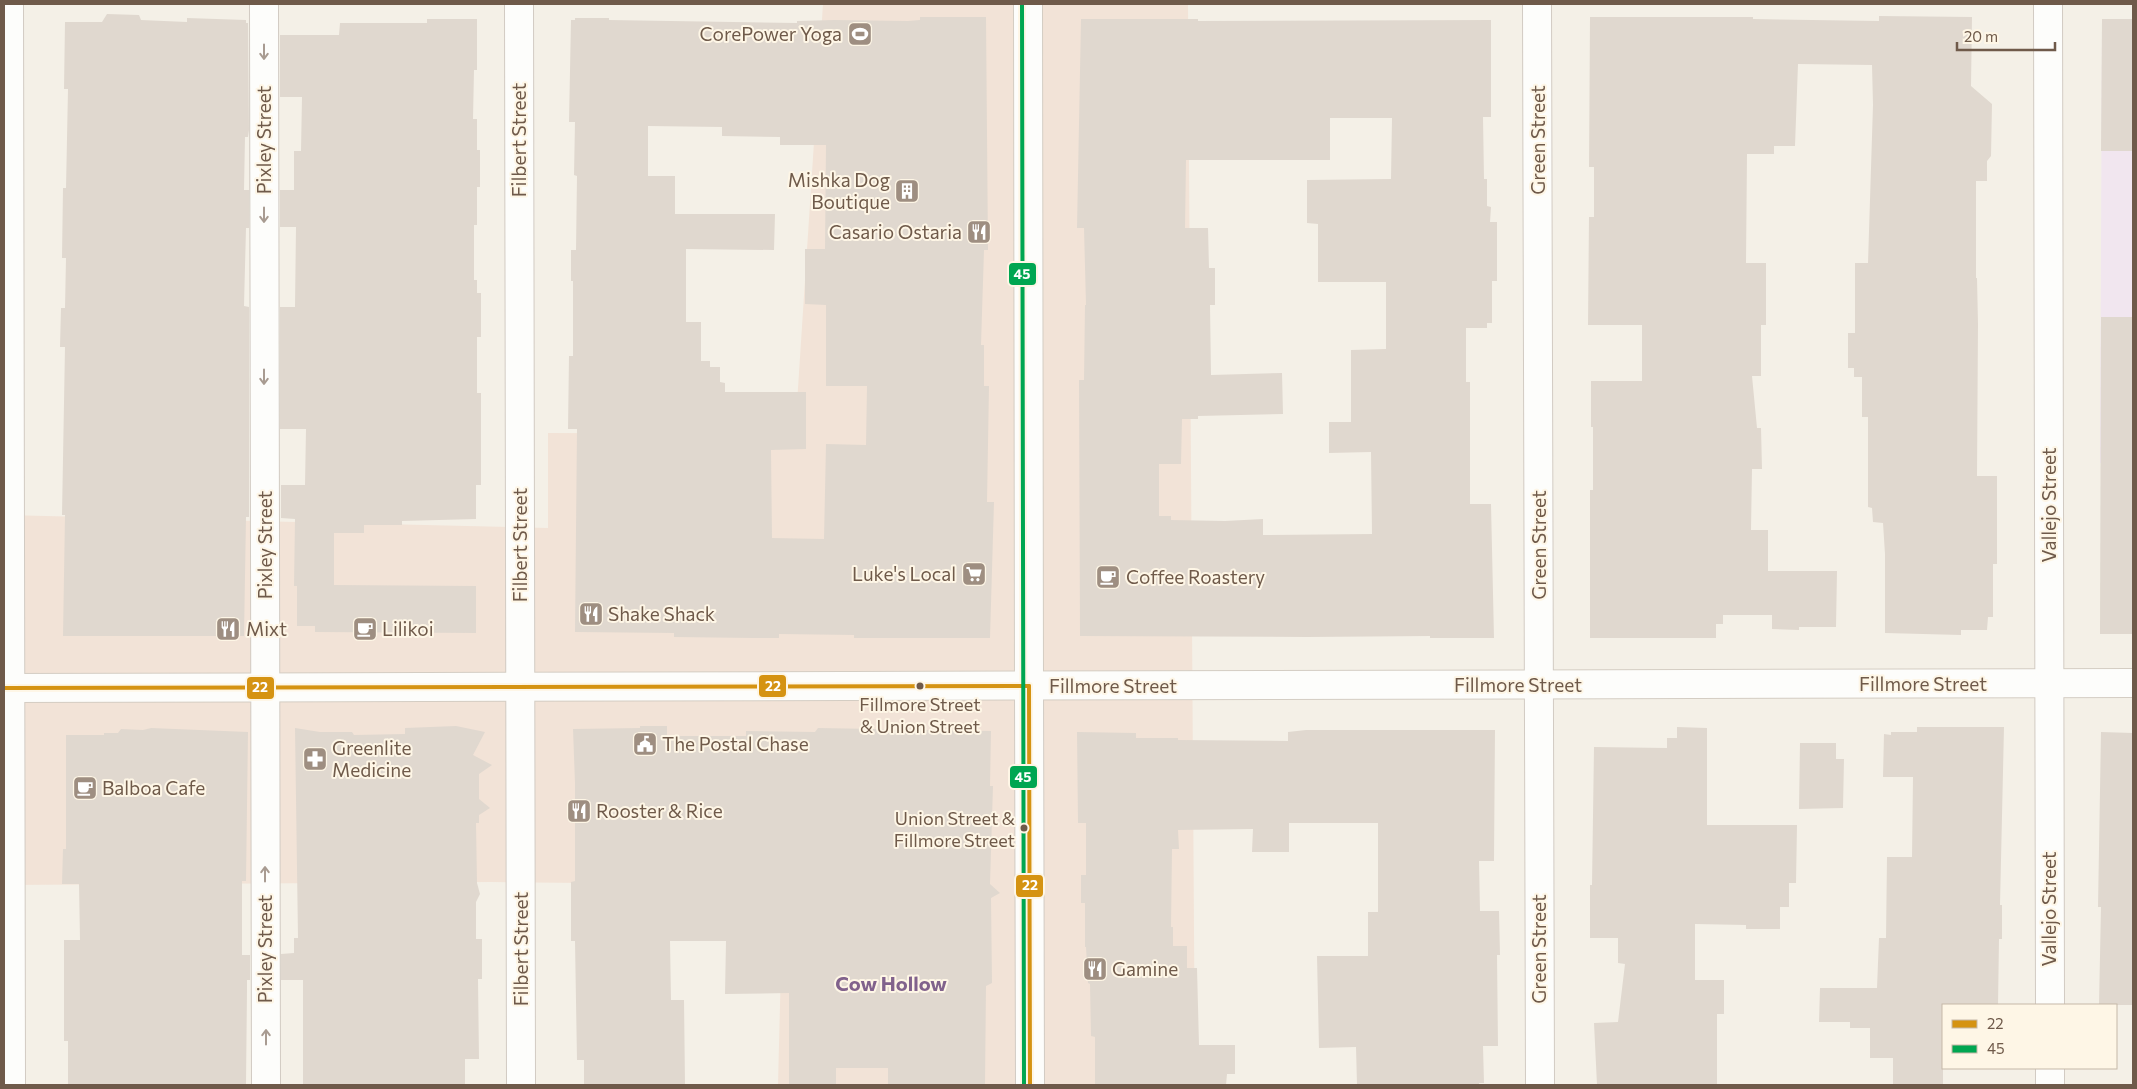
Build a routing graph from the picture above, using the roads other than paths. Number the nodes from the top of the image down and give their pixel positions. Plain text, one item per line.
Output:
1 (9, 4) edge
2 (264, 4) edge
3 (519, 4) edge
4 (1028, 4) edge
5 (1537, 4) edge
6 (2048, 4) edge
7 (2133, 683) edge
8 (2049, 684) junction
9 (1539, 685) junction
10 (1029, 686) junction
11 (520, 687) junction
12 (7, 688) edge
13 (265, 688) junction
14 (2050, 1004) edge
15 (2050, 1069) edge
16 (11, 1085) edge
17 (266, 1085) edge
18 (521, 1085) edge
19 (1030, 1085) edge
20 (1540, 1085) edge
21 (2050, 1085) edge

1 - 12 street
2 -> 13 street, Pixley Street
3 - 11 street, Filbert Street
4 - 10 street
5 - 9 street, Green Street
6 - 8 street, Vallejo Street
7 - 8 street, Fillmore Street
8 - 9 street, Fillmore Street
8 - 14 street, Vallejo Street
9 - 10 street, Fillmore Street
9 - 20 street, Green Street
10 - 11 street, Fillmore Street
10 - 19 street
11 - 13 street, Fillmore Street
11 - 18 street, Filbert Street
12 - 13 street, Fillmore Street
12 - 16 street
17 -> 13 street, Pixley Street
15 - 21 street

